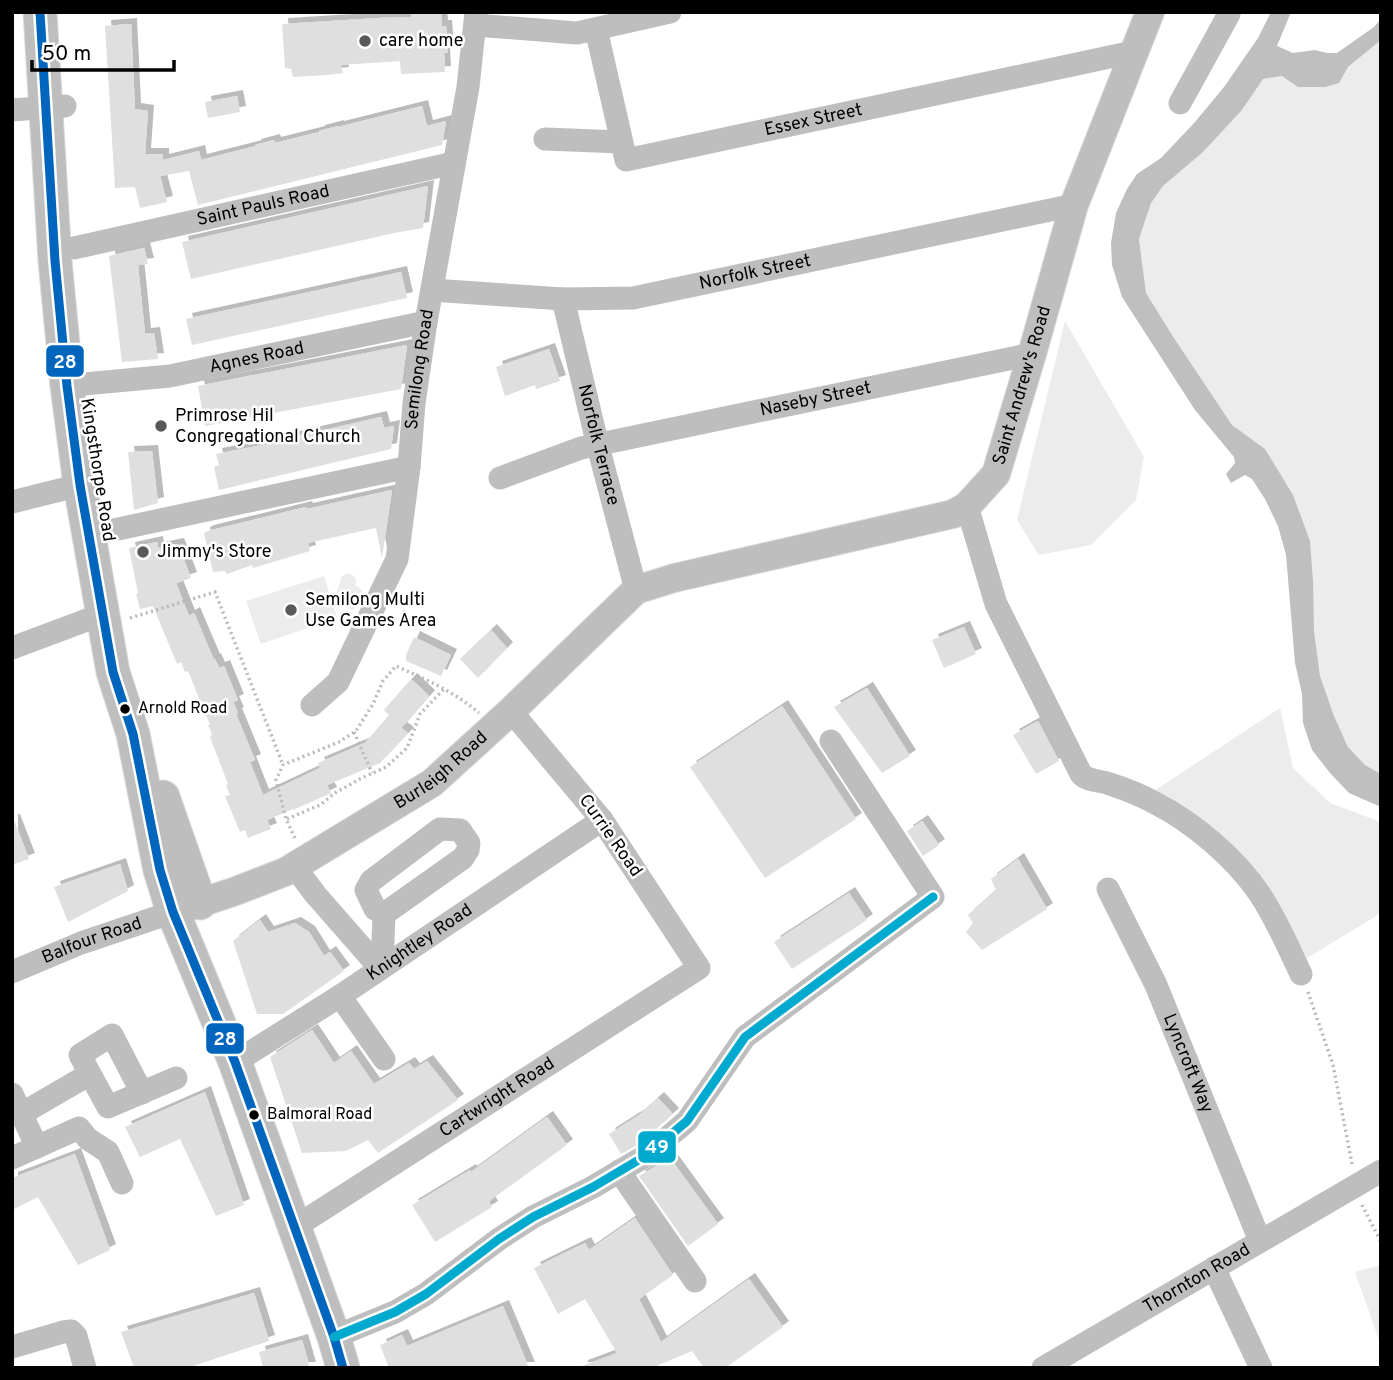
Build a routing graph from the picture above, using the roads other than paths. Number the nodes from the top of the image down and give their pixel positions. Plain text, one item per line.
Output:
1 (40, 12) edge
2 (58, 12) edge
3 (670, 12) edge
4 (1150, 12) edge
5 (1223, 13) edge
6 (475, 19) edge
7 (596, 29) junction
8 (1133, 52) junction
9 (58, 97) junction
10 (1180, 103) dead end
11 (12, 110) edge
12 (545, 139) dead end
13 (621, 142) junction
14 (454, 163) junction
15 (1074, 205) junction
16 (74, 248) junction
17 (432, 290) junction
18 (564, 299) junction
19 (426, 322) junction
20 (1032, 354) junction
21 (84, 384) junction
22 (598, 446) junction
23 (409, 467) junction
24 (500, 478) dead end
25 (80, 485) junction
26 (12, 502) edge
27 (967, 506) junction
28 (98, 533) junction
29 (674, 578) joint
30 (636, 590) junction
31 (114, 617) junction
32 (12, 648) edge
33 (312, 705) dead end
34 (503, 719) junction
35 (831, 741) dead end
36 (602, 820) junction
37 (299, 863) junction
38 (1108, 888) dead end
39 (186, 907) junction
40 (384, 914) dead end
41 (382, 966) junction
42 (699, 968) joint
43 (12, 972) edge
44 (1301, 974) road end
45 (340, 996) junction
46 (384, 1059) dead end
47 (235, 1062) junction
48 (90, 1074) junction
49 (176, 1078) dead end
50 (142, 1093) junction
51 (17, 1104) edge
52 (37, 1147) junction
53 (12, 1158) edge
54 (619, 1171) junction
55 (1381, 1171) edge
56 (122, 1183) dead end
57 (295, 1227) junction
58 (1259, 1241) junction
59 (1214, 1268) junction
60 (695, 1281) dead end
61 (12, 1347) edge
62 (338, 1353) edge
63 (85, 1368) edge
64 (1043, 1368) edge
65 (1261, 1368) edge

1 - 9 highway, Kingsthorpe Road
2 - 9 highway
3 - 7 street
4 - 8 main road, Saint Andrew's Road
5 - 10 street
6 - 7 street
6 - 14 street, Semilong Road
7 - 13 street
8 - 13 street, Essex Street
8 - 15 main road, Saint Andrew's Road
9 - 11 street
9 - 16 highway, Kingsthorpe Road
9 - 25 highway, Kingsthorpe Road
12 - 13 street
14 - 16 street, Saint Pauls Road
14 - 17 street, Semilong Road
15 - 18 street, Norfolk Street
15 - 20 main road, Saint Andrew's Road
16 - 21 highway, Kingsthorpe Road
17 - 18 street, Norfolk Street
17 - 19 street, Semilong Road
18 - 22 street, Norfolk Terrace
19 - 21 street, Agnes Road
19 - 23 street, Semilong Road
20 - 22 street, Naseby Street
20 - 27 main road, Saint Andrew's Road
21 - 28 highway, Kingsthorpe Road
22 - 24 street, Naseby Street
22 - 30 street, Norfolk Terrace
23 - 28 street
23 - 33 street, Semilong Road
25 - 26 street
25 - 28 highway, Kingsthorpe Road
27 - 29 main road, Saint Andrew's Road
27 - 44 street
28 - 31 highway, Kingsthorpe Road
29 - 30 main road, Burleigh Road
30 - 34 main road, Burleigh Road
31 - 32 street
31 - 39 highway, Kingsthorpe Road
34 - 36 street, Currie Road
34 - 37 main road, Burleigh Road
35 - 54 street
36 - 41 street, Knightley Road
36 - 42 street, Currie Road
37 - 39 main road, Burleigh Road
37 - 41 street
38 - 58 street, Lyncroft Way
39 - 43 street, Balfour Road
39 - 47 highway, Kingsthorpe Road
40 - 41 street
41 - 45 street, Knightley Road
42 - 57 street, Cartwright Road
45 - 46 street
45 - 47 street, Knightley Road
47 - 57 highway, Kingsthorpe Road
48 - 50 street
48 - 50 street
48 - 51 street
49 - 50 street
51 - 52 street
52 - 53 street
52 - 56 street
54 - 60 street
54 - 62 street
55 - 58 street, Thornton Road
57 - 62 highway, Kingsthorpe Road
58 - 59 street, Thornton Road
59 - 64 street, Thornton Road
59 - 65 street
61 - 63 street

